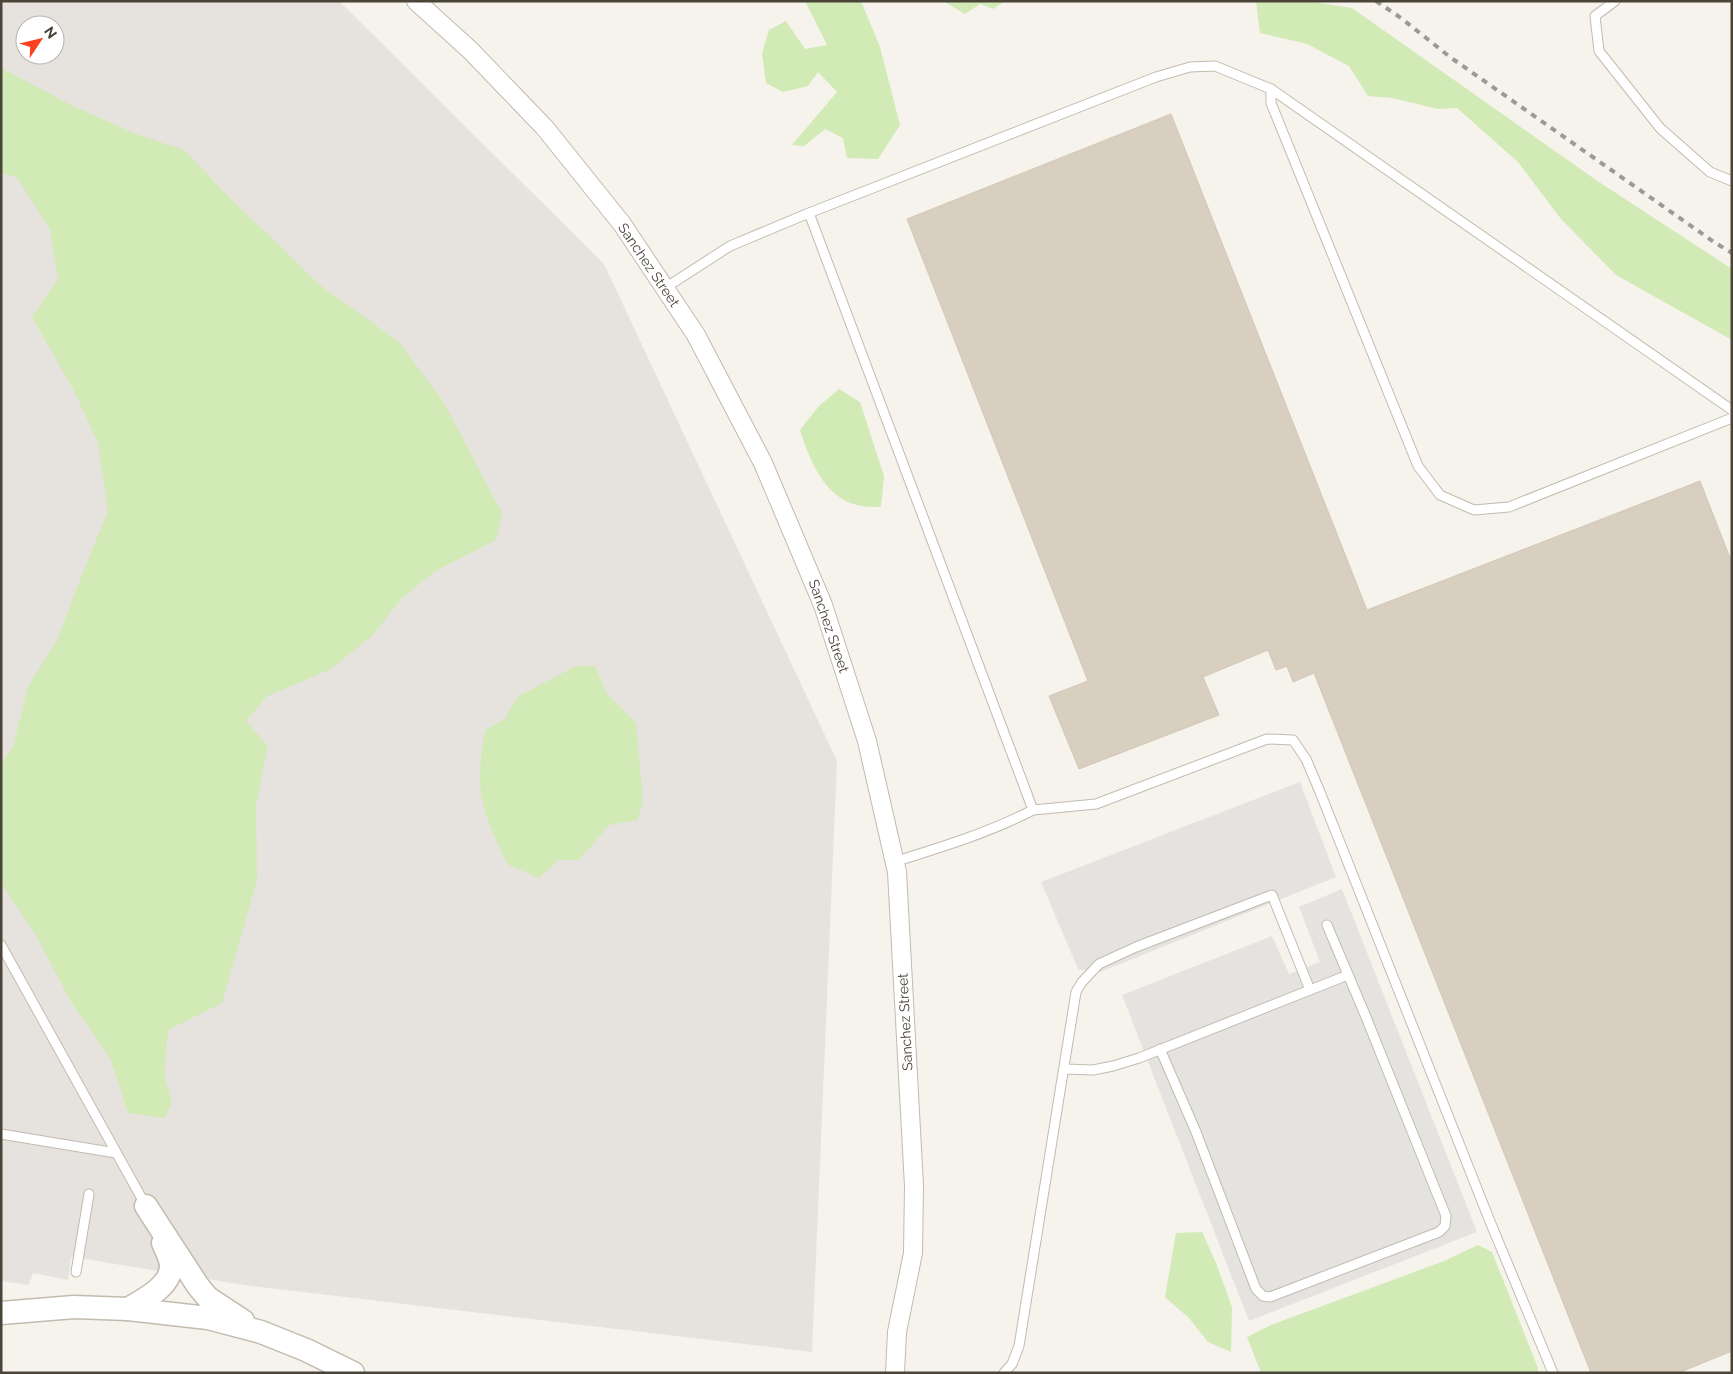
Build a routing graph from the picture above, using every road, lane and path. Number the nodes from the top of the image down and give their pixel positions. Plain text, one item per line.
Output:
1 (416, 1) edge
2 (1615, 1) edge
3 (1271, 89) junction
4 (1732, 182) edge
5 (809, 213) junction
6 (665, 288) junction
7 (1732, 410) edge
8 (1732, 418) edge
9 (1033, 810) junction
10 (894, 862) junction
11 (1327, 925) dead end
12 (1, 945) edge
13 (1348, 975) junction
14 (1310, 990) junction
15 (1160, 1049) junction
16 (1065, 1069) junction
17 (1, 1134) edge
18 (116, 1153) junction
19 (89, 1194) dead end
20 (146, 1206) junction
21 (76, 1272) dead end
22 (128, 1309) junction
23 (1, 1313) edge
24 (261, 1332) junction
25 (352, 1372) edge
26 (895, 1373) edge
27 (1004, 1373) edge
28 (1553, 1373) edge

1 - 6 street, Sanchez Street
2 - 4 lane
3 - 5 lane
3 - 7 lane
3 - 8 lane
5 - 6 lane
5 - 9 lane
6 - 10 street, Sanchez Street
9 - 10 lane
9 - 28 lane
10 - 26 street, Sanchez Street
11 - 13 lane
12 - 18 lane
13 - 14 lane
13 - 15 lane
14 - 15 lane
14 - 16 lane
15 - 16 lane
16 - 27 lane
17 - 18 lane
18 - 20 lane
19 - 21 lane
20 - 22 street
20 - 24 street
22 - 23 street
22 - 24 street
24 - 25 street

